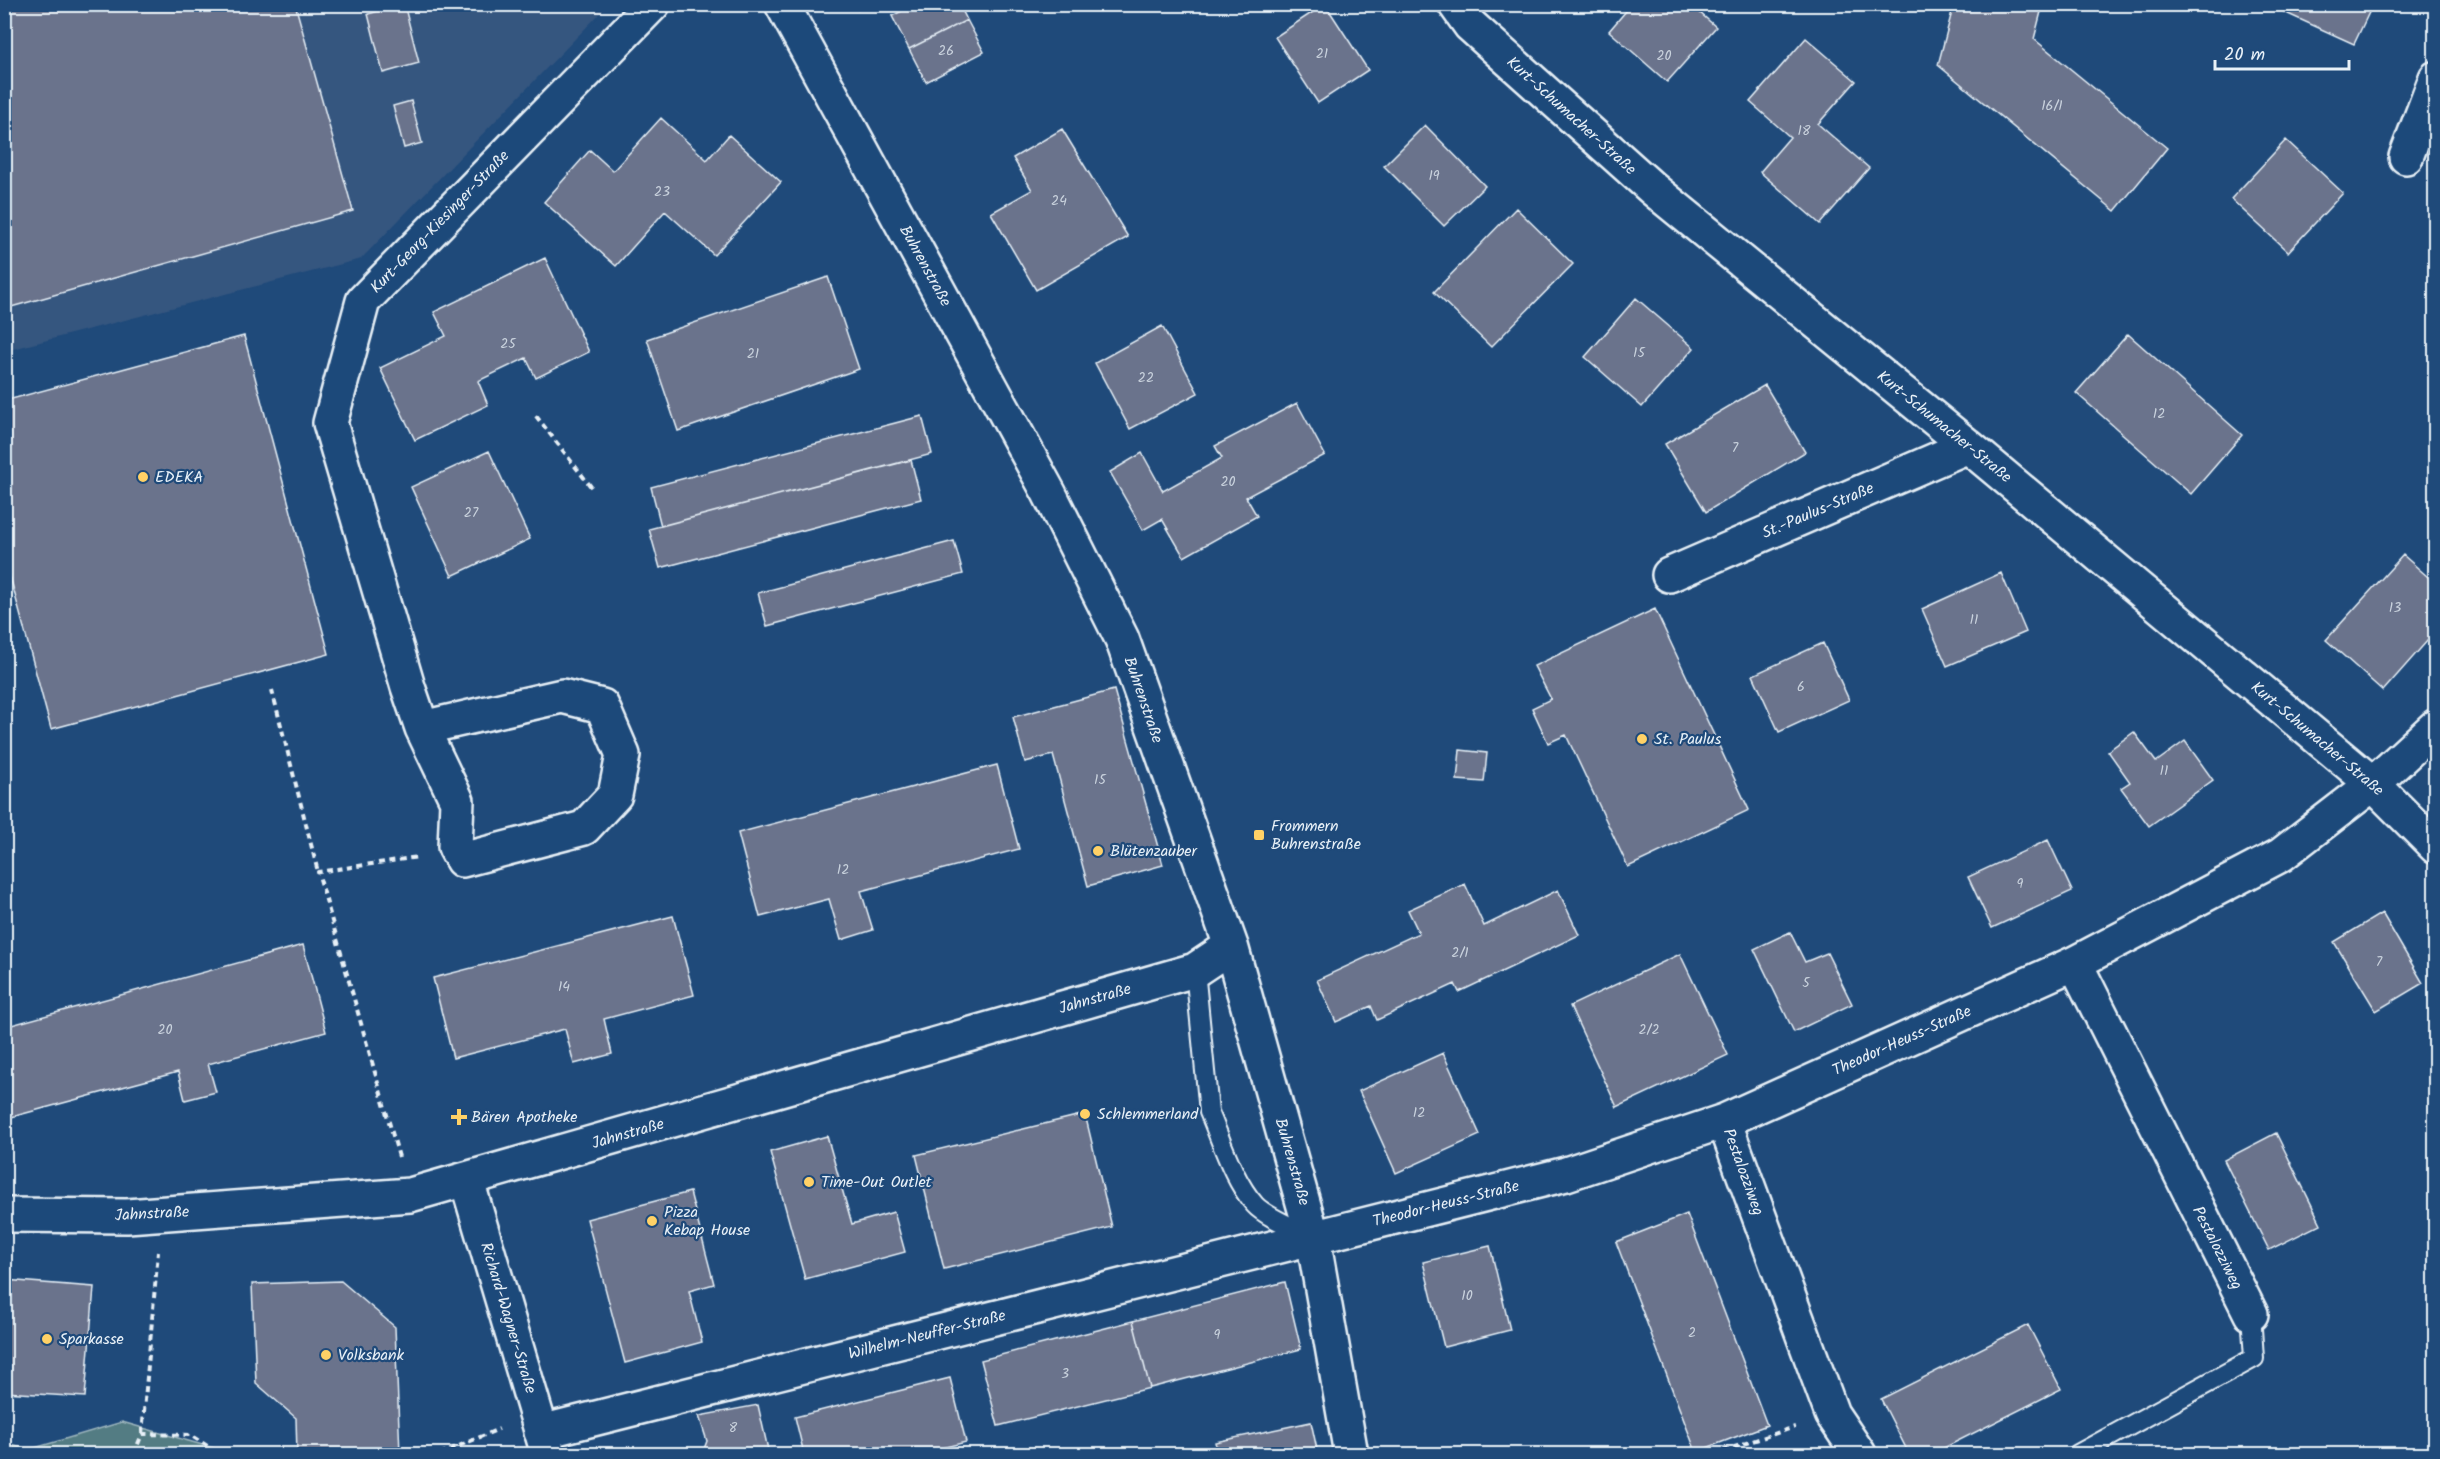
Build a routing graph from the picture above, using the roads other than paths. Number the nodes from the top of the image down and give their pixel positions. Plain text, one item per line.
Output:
1 (653, 4) edge
2 (782, 4) edge
3 (1455, 4) edge
4 (2436, 78) edge
5 (2406, 157) dead end
6 (1968, 446) junction
7 (1669, 575) dead end
8 (2436, 726) edge
9 (422, 728) junction
10 (2373, 784) junction
11 (2436, 847) edge
12 (1231, 946) junction
13 (2075, 963) junction
14 (1195, 970) junction
15 (1724, 1121) junction
16 (467, 1181) junction
17 (4, 1215) edge
18 (1313, 1238) junction
19 (2250, 1314) joint
20 (542, 1433) edge
21 (1351, 1455) edge
22 (1859, 1455) edge
23 (2078, 1455) edge

1 - 9 street, Kurt-Georg-Kiesinger-Straße
2 - 12 street, Buhrenstraße
3 - 6 street, Kurt-Schumacher-Straße
4 - 5 street
6 - 7 street, St.-Paulus-Straße
6 - 10 street, Kurt-Schumacher-Straße
8 - 10 street, Theodor-Heuss-Straße
9 - 9 street, Kurt-Georg-Kiesinger-Straße
10 - 11 street, Kurt-Schumacher-Straße
10 - 13 street, Theodor-Heuss-Straße
12 - 14 street, Jahnstraße
12 - 18 street, Buhrenstraße
13 - 15 street, Theodor-Heuss-Straße
13 - 19 street, Pestalozziweg
14 - 16 street, Jahnstraße
14 - 18 lane
15 - 18 street, Theodor-Heuss-Straße
15 - 22 street, Pestalozziweg
16 - 17 street, Jahnstraße
16 - 20 street, Richard-Wagner-Straße
18 - 20 street, Wilhelm-Neuffer-Straße
18 - 21 street, Buhrenstraße
19 - 23 lane, Pestalozziweg

